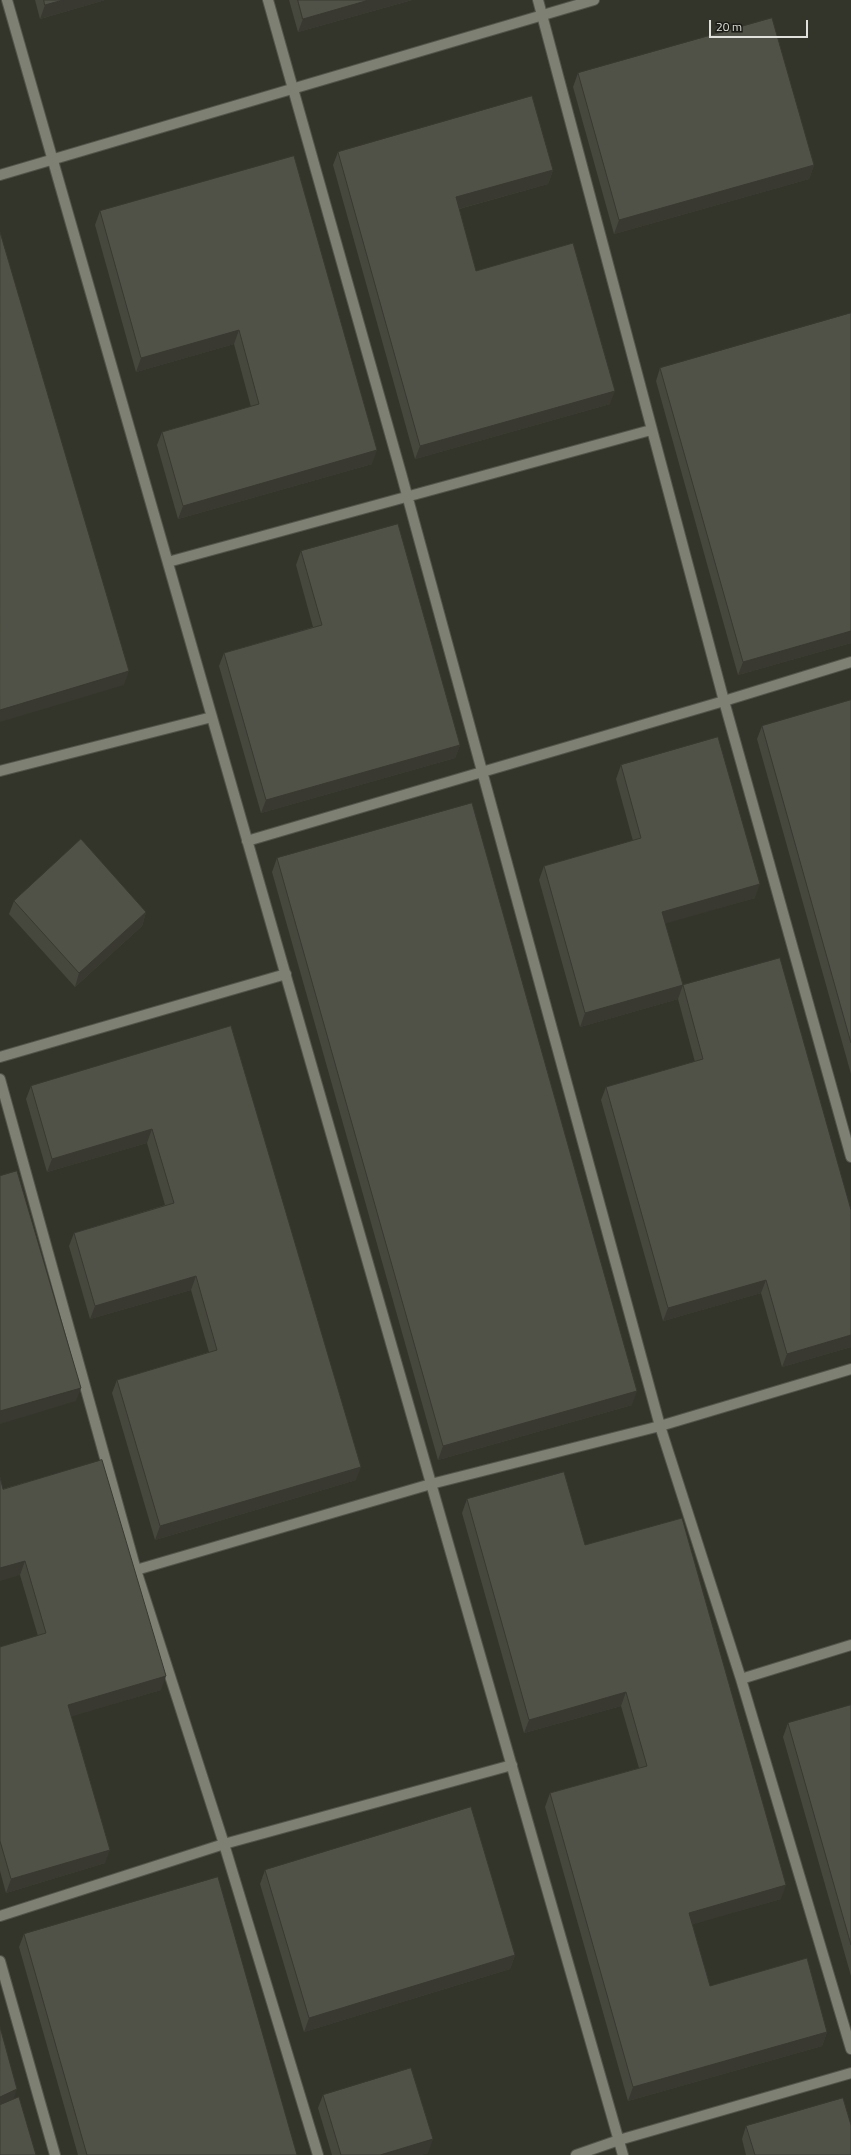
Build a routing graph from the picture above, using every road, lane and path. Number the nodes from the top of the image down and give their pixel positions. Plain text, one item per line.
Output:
1 (7, 0) edge
2 (268, 0) edge
3 (538, 0) edge
4 (594, 0) edge
5 (543, 15) junction
6 (292, 89) junction
7 (53, 159) junction
8 (0, 175) edge
9 (651, 430) junction
10 (408, 496) junction
11 (168, 562) junction
12 (851, 662) edge
13 (724, 702) junction
14 (212, 717) junction
15 (0, 771) edge
16 (483, 773) junction
17 (247, 841) junction
18 (286, 974) junction
19 (0, 1057) edge
20 (0, 1079) edge
21 (851, 1157) edge
22 (851, 1369) edge
23 (660, 1426) junction
24 (432, 1484) junction
25 (136, 1570) junction
26 (851, 1645) edge
27 (741, 1679) junction
28 (512, 1765) junction
29 (224, 1844) junction
30 (0, 1916) edge
31 (0, 1961) edge
32 (851, 2049) edge
33 (851, 2073) edge
34 (619, 2140) junction
35 (55, 2155) edge
36 (318, 2155) edge
37 (576, 2155) edge
38 (623, 2155) edge

1 - 7 street
2 - 6 street
3 - 5 street
4 - 5 street
5 - 6 street
5 - 9 street
6 - 7 street
6 - 10 street
7 - 8 street
7 - 11 street
9 - 10 street
9 - 13 street
10 - 11 street
10 - 16 street
11 - 14 street
12 - 13 street
13 - 16 street
13 - 21 street
14 - 15 street
14 - 17 street
16 - 17 street
16 - 23 street
17 - 18 street
18 - 19 street
18 - 24 street
20 - 25 street
22 - 23 street
23 - 24 street
23 - 27 street
24 - 25 street
24 - 28 street
25 - 29 street
26 - 27 street
27 - 32 street
28 - 29 street
28 - 34 street
29 - 30 street
29 - 36 street
31 - 35 street
33 - 34 street
34 - 37 street
34 - 38 street

